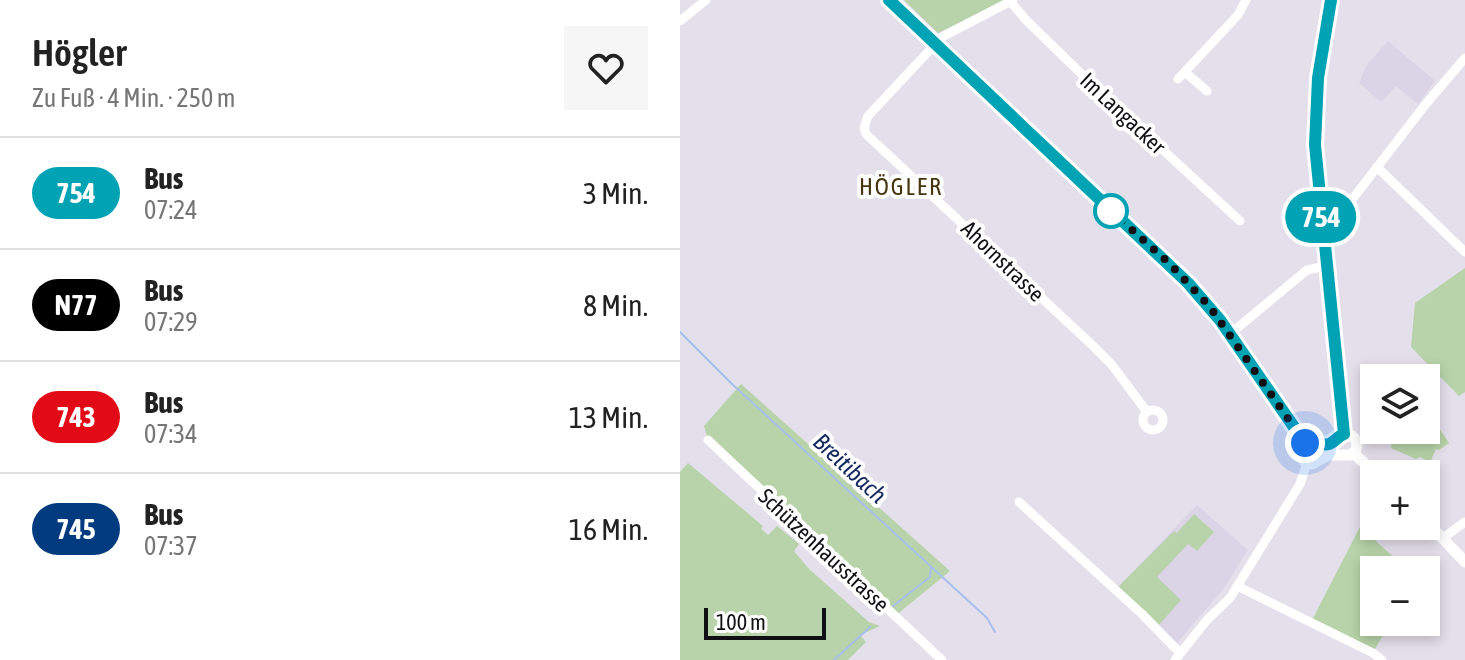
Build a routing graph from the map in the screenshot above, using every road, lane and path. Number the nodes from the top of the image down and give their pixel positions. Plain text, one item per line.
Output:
1 (706, 0) edge
2 (889, 0) edge
3 (1246, 0) edge
4 (1331, 0) edge
5 (1011, 1) edge
6 (680, 21) edge
7 (936, 43) junction
8 (1465, 58) edge
9 (1207, 91) dead end
10 (1377, 167) junction
11 (1321, 220) junction
12 (1240, 221) dead end
13 (1465, 252) edge
14 (1326, 266) junction
15 (1230, 334) junction
16 (1147, 412) dead end
17 (1344, 434) junction
18 (708, 440) dead end
19 (1305, 443) junction
20 (1353, 453) junction
21 (1361, 460) edge
22 (1307, 463) junction
23 (1019, 502) dead end
24 (1465, 522) edge
25 (1440, 535) edge
26 (1443, 538) junction
27 (1465, 562) edge
28 (1237, 586) junction
29 (1178, 656) edge
30 (942, 660) edge
31 (1382, 660) edge

1 - 6 street
2 - 7 main road
3 - 9 street
4 - 11 street
5 - 7 street
5 - 12 street, Im Langacker
7 - 15 main road
7 - 16 street, Ahornstrasse
8 - 10 street
10 - 11 street
10 - 13 street
11 - 14 street
14 - 15 street
14 - 17 street
15 - 19 main road
17 - 19 main road
17 - 20 main road
18 - 30 street, Schützenhausstrasse
19 - 22 main road
20 - 21 main road
20 - 22 main road
22 - 28 street
23 - 29 street
24 - 26 street
25 - 26 main road
26 - 27 main road
28 - 29 street
28 - 31 street

